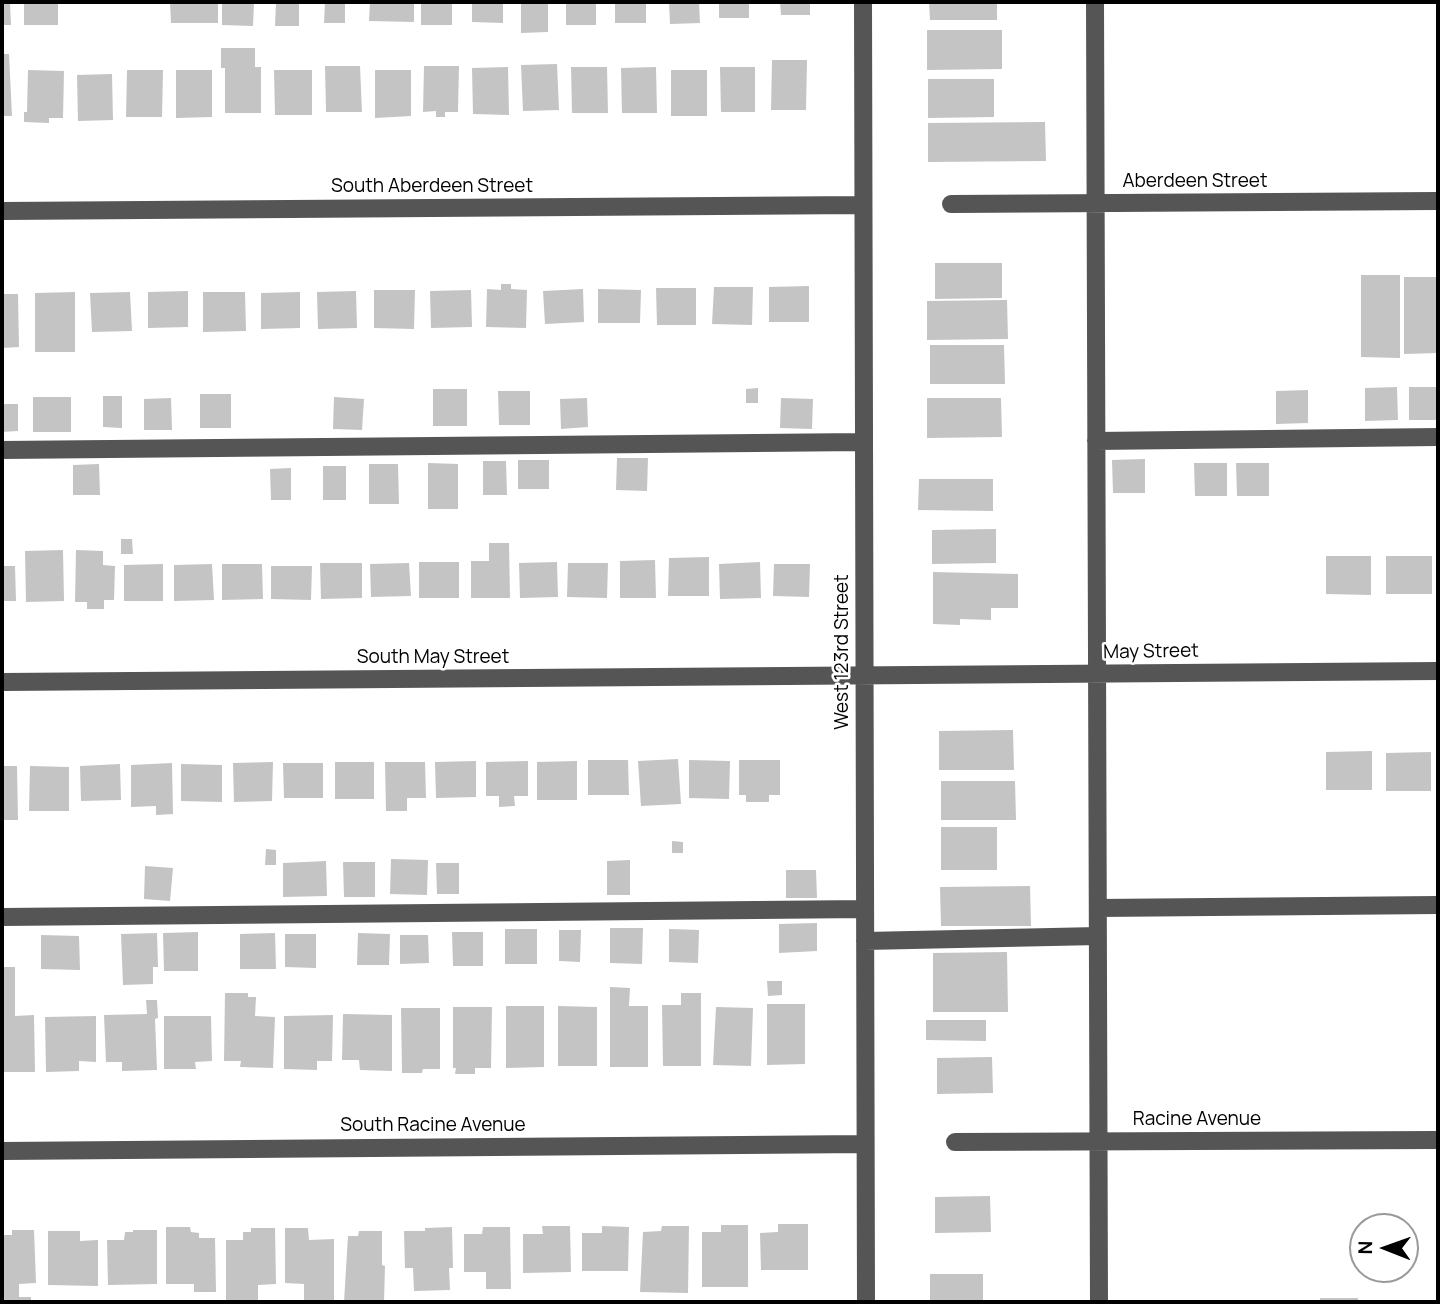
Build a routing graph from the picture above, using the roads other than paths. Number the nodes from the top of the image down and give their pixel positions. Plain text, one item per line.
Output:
1 (863, 2) edge
2 (1095, 2) edge
3 (1438, 201) edge
4 (951, 204) dead end
5 (1096, 204) junction
6 (862, 205) junction
7 (2, 211) edge
8 (1438, 437) edge
9 (1096, 441) junction
10 (863, 442) junction
11 (2, 450) edge
12 (1438, 671) edge
13 (1097, 674) junction
14 (864, 676) junction
15 (2, 682) edge
16 (1438, 905) edge
17 (1098, 908) junction
18 (865, 909) junction
19 (2, 917) edge
20 (1098, 936) junction
21 (865, 941) junction
22 (1438, 1140) edge
23 (1098, 1141) junction
24 (955, 1142) dead end
25 (865, 1144) junction
26 (2, 1151) edge
27 (866, 1302) edge
28 (1099, 1302) edge

1 - 6 street, West 123rd Street
2 - 5 street
3 - 5 street, Aberdeen Street
4 - 5 street, Aberdeen Street
5 - 9 street
6 - 7 street, South Aberdeen Street
6 - 10 street, West 123rd Street
8 - 9 street
9 - 13 street
10 - 11 street
10 - 14 street, West 123rd Street
12 - 13 street, May Street
13 - 14 street, May Street
13 - 17 street
14 - 15 street, South May Street
14 - 18 street, West 123rd Street
16 - 17 street
17 - 20 street
18 - 19 street
18 - 21 street, West 123rd Street
20 - 21 street
20 - 23 street
21 - 25 street, West 123rd Street
22 - 23 street, Racine Avenue
23 - 24 street, Racine Avenue
23 - 28 street
25 - 26 street, South Racine Avenue
25 - 27 street, West 123rd Street

